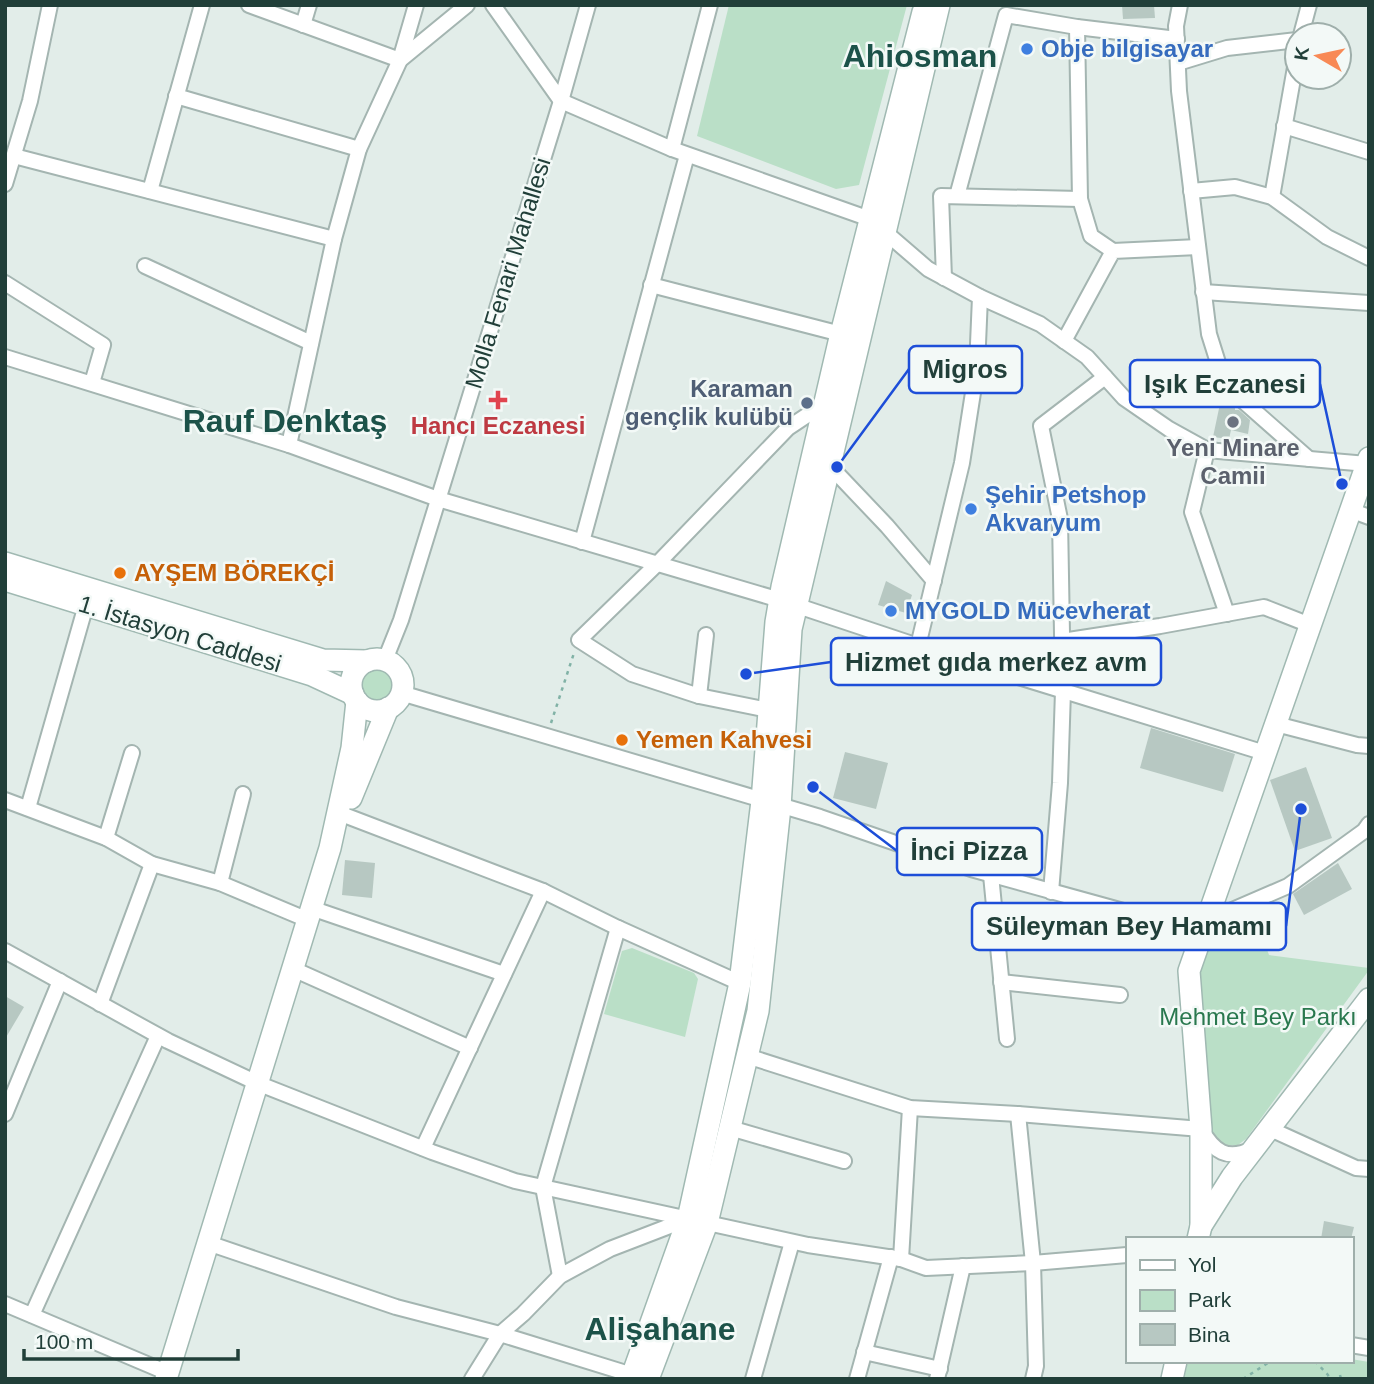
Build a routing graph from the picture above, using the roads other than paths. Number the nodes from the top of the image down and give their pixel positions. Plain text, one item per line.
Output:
1 (50, 5) edge
2 (202, 5) edge
3 (249, 5) edge
4 (309, 5) edge
5 (416, 5) edge
6 (467, 5) edge
7 (493, 5) edge
8 (588, 5) edge
9 (710, 5) edge
10 (924, 5) edge
11 (939, 5) edge
12 (1180, 5) edge
13 (303, 25) junction
14 (1077, 27) junction
15 (1177, 39) junction
16 (1283, 42) edge
17 (400, 60) junction
18 (1178, 63) junction
19 (1290, 91) edge
20 (176, 96) junction
21 (561, 101) junction
22 (1284, 126) junction
23 (359, 149) junction
24 (672, 149) junction
25 (1369, 152) edge
26 (687, 155) junction
27 (14, 156) junction
28 (5, 184) edge
29 (150, 191) junction
30 (1191, 191) junction
31 (957, 196) junction
32 (1272, 197) junction
33 (1080, 199) junction
34 (877, 224) junction
35 (334, 239) junction
36 (1198, 247) junction
37 (1112, 251) junction
38 (1369, 258) edge
39 (145, 267) dead end
40 (944, 278) junction
41 (5, 283) edge
42 (651, 285) junction
43 (1203, 292) junction
44 (980, 297) junction
45 (1369, 303) edge
46 (841, 334) junction
47 (1065, 341) junction
48 (311, 343) junction
49 (5, 357) edge
50 (1105, 377) junction
51 (92, 383) junction
52 (824, 404) junction
53 (289, 445) junction
54 (1207, 450) junction
55 (1309, 459) junction
56 (1368, 461) edge
57 (829, 465) junction
58 (438, 499) junction
59 (1359, 514) edge
60 (582, 542) junction
61 (5, 563) edge
62 (657, 564) junction
63 (5, 580) edge
64 (934, 581) junction
65 (788, 603) junction
66 (86, 605) junction
67 (1227, 614) junction
68 (1310, 625) junction
69 (706, 635) dead end
70 (1062, 641) junction
71 (918, 646) junction
72 (376, 661) junction
73 (1063, 691) junction
74 (698, 696) junction
75 (355, 697) junction
76 (394, 701) junction
77 (777, 712) junction
78 (1276, 724) junction
79 (1369, 746) edge
80 (132, 753) dead end
81 (1265, 753) junction
82 (243, 794) dead end
83 (5, 800) edge
84 (771, 804) junction
85 (28, 808) junction
86 (344, 815) junction
87 (1369, 824) edge
88 (106, 838) junction
89 (330, 848) junction
90 (152, 864) junction
91 (991, 875) junction
92 (220, 883) junction
93 (543, 891) junction
94 (1051, 892) junction
95 (309, 914) junction
96 (1205, 927) junction
97 (618, 928) junction
98 (5, 951) edge
99 (293, 969) junction
100 (504, 974) junction
101 (60, 981) junction
102 (1001, 982) junction
103 (740, 983) junction
104 (1120, 995) dead end
105 (1369, 999) edge
106 (100, 1004) junction
107 (158, 1035) junction
108 (1007, 1039) dead end
109 (470, 1048) junction
110 (747, 1056) junction
111 (257, 1083) junction
112 (909, 1108) junction
113 (5, 1114) edge
114 (1018, 1114) junction
115 (730, 1128) junction
116 (1268, 1128) junction
117 (1201, 1129) junction
118 (423, 1148) junction
119 (1253, 1149) junction
120 (844, 1161) dead end
121 (1369, 1169) edge
122 (542, 1187) junction
123 (697, 1221) junction
124 (1200, 1232) edge
125 (792, 1242) junction
126 (208, 1243) junction
127 (1126, 1255) edge
128 (896, 1258) junction
129 (1033, 1263) junction
130 (963, 1266) junction
131 (560, 1276) junction
132 (5, 1304) edge
133 (32, 1315) junction
134 (500, 1334) junction
135 (864, 1352) junction
136 (939, 1374) edge
137 (167, 1376) edge
138 (639, 1378) edge
139 (472, 1379) edge
140 (754, 1379) edge
141 (857, 1379) edge
142 (1032, 1379) edge

1 - 27 street
2 - 20 street
3 - 13 street
4 - 13 street
5 - 17 street
6 - 17 street
7 - 21 street
8 - 21 street, Molla Fenari Mahallesi
9 - 24 street
10 - 34 main road
11 - 34 main road
12 - 15 street
13 - 17 street
14 - 15 street
14 - 31 street
14 - 33 street
15 - 18 street
16 - 18 street
17 - 23 street
18 - 30 street
19 - 22 street
20 - 23 street
20 - 29 street
21 - 24 street
21 - 58 street, Molla Fenari Mahallesi
22 - 25 street
22 - 32 street
23 - 35 street
24 - 26 street
26 - 34 street
26 - 42 street
27 - 28 street
27 - 29 street
29 - 35 street
30 - 32 street
30 - 36 street
31 - 33 street
31 - 40 street
32 - 38 street
33 - 37 street
34 - 40 street
34 - 46 main road
34 - 57 main road
35 - 48 street
36 - 37 street
36 - 43 street
37 - 47 street
39 - 48 street
40 - 44 street
41 - 51 street
42 - 46 street
42 - 60 street
43 - 45 street
43 - 55 street
44 - 47 street
44 - 64 street
46 - 52 main road
47 - 50 street
48 - 53 street
49 - 51 street
50 - 54 street
50 - 70 street
51 - 53 street
52 - 62 street
52 - 65 main road
53 - 58 street
54 - 55 street
54 - 67 street
55 - 56 street
56 - 59 main road
57 - 64 street
57 - 65 main road
58 - 60 street
58 - 72 street, Molla Fenari Mahallesi
59 - 68 main road
60 - 62 street
61 - 72 main road, 1. İstasyon Caddesi
62 - 65 street
62 - 74 street
63 - 66 main road, 1. İstasyon Caddesi
64 - 71 street
65 - 71 street
65 - 77 main road
66 - 75 main road, 1. İstasyon Caddesi
66 - 85 street
67 - 68 street
67 - 70 street
68 - 78 main road
69 - 74 street
70 - 73 street
71 - 73 street
72 - 75 main road
72 - 76 main road
73 - 81 street
73 - 94 street
74 - 77 street
75 - 76 main road
75 - 89 main road
76 - 84 street
76 - 86 main road
77 - 84 main road
78 - 79 street
78 - 81 main road
80 - 88 street
81 - 96 main road
82 - 92 street
83 - 85 street
84 - 91 street
84 - 103 main road
84 - 110 main road
85 - 88 street
86 - 89 main road
86 - 93 street
87 - 96 street
88 - 90 street
89 - 95 main road
90 - 92 street
90 - 106 street
91 - 94 street
91 - 102 street
92 - 95 street
93 - 97 street
93 - 100 street
94 - 96 street
95 - 99 main road
95 - 100 street
96 - 117 main road
97 - 103 street
97 - 122 street
98 - 101 street
99 - 109 street
99 - 111 main road
100 - 109 street
101 - 106 street
101 - 113 street
102 - 104 street
102 - 108 street
103 - 123 main road
105 - 116 main road
106 - 107 street
107 - 111 street
107 - 133 street
109 - 118 street
110 - 112 street
110 - 115 main road
111 - 118 street
111 - 126 main road
112 - 114 street
112 - 128 street
114 - 117 street
114 - 129 street
115 - 120 street
115 - 123 main road
116 - 119 main road
116 - 121 street
117 - 119 street
117 - 124 main road
118 - 122 street
119 - 124 main road
122 - 123 street
122 - 131 street
123 - 125 street
123 - 131 street
123 - 138 main road
125 - 128 street
125 - 140 street
126 - 134 street
126 - 137 main road
127 - 129 street
128 - 130 street
128 - 135 street
129 - 130 street
129 - 142 street
130 - 136 street
131 - 134 street
132 - 133 street
133 - 137 street
134 - 138 street
134 - 139 street
135 - 136 street
135 - 141 street

